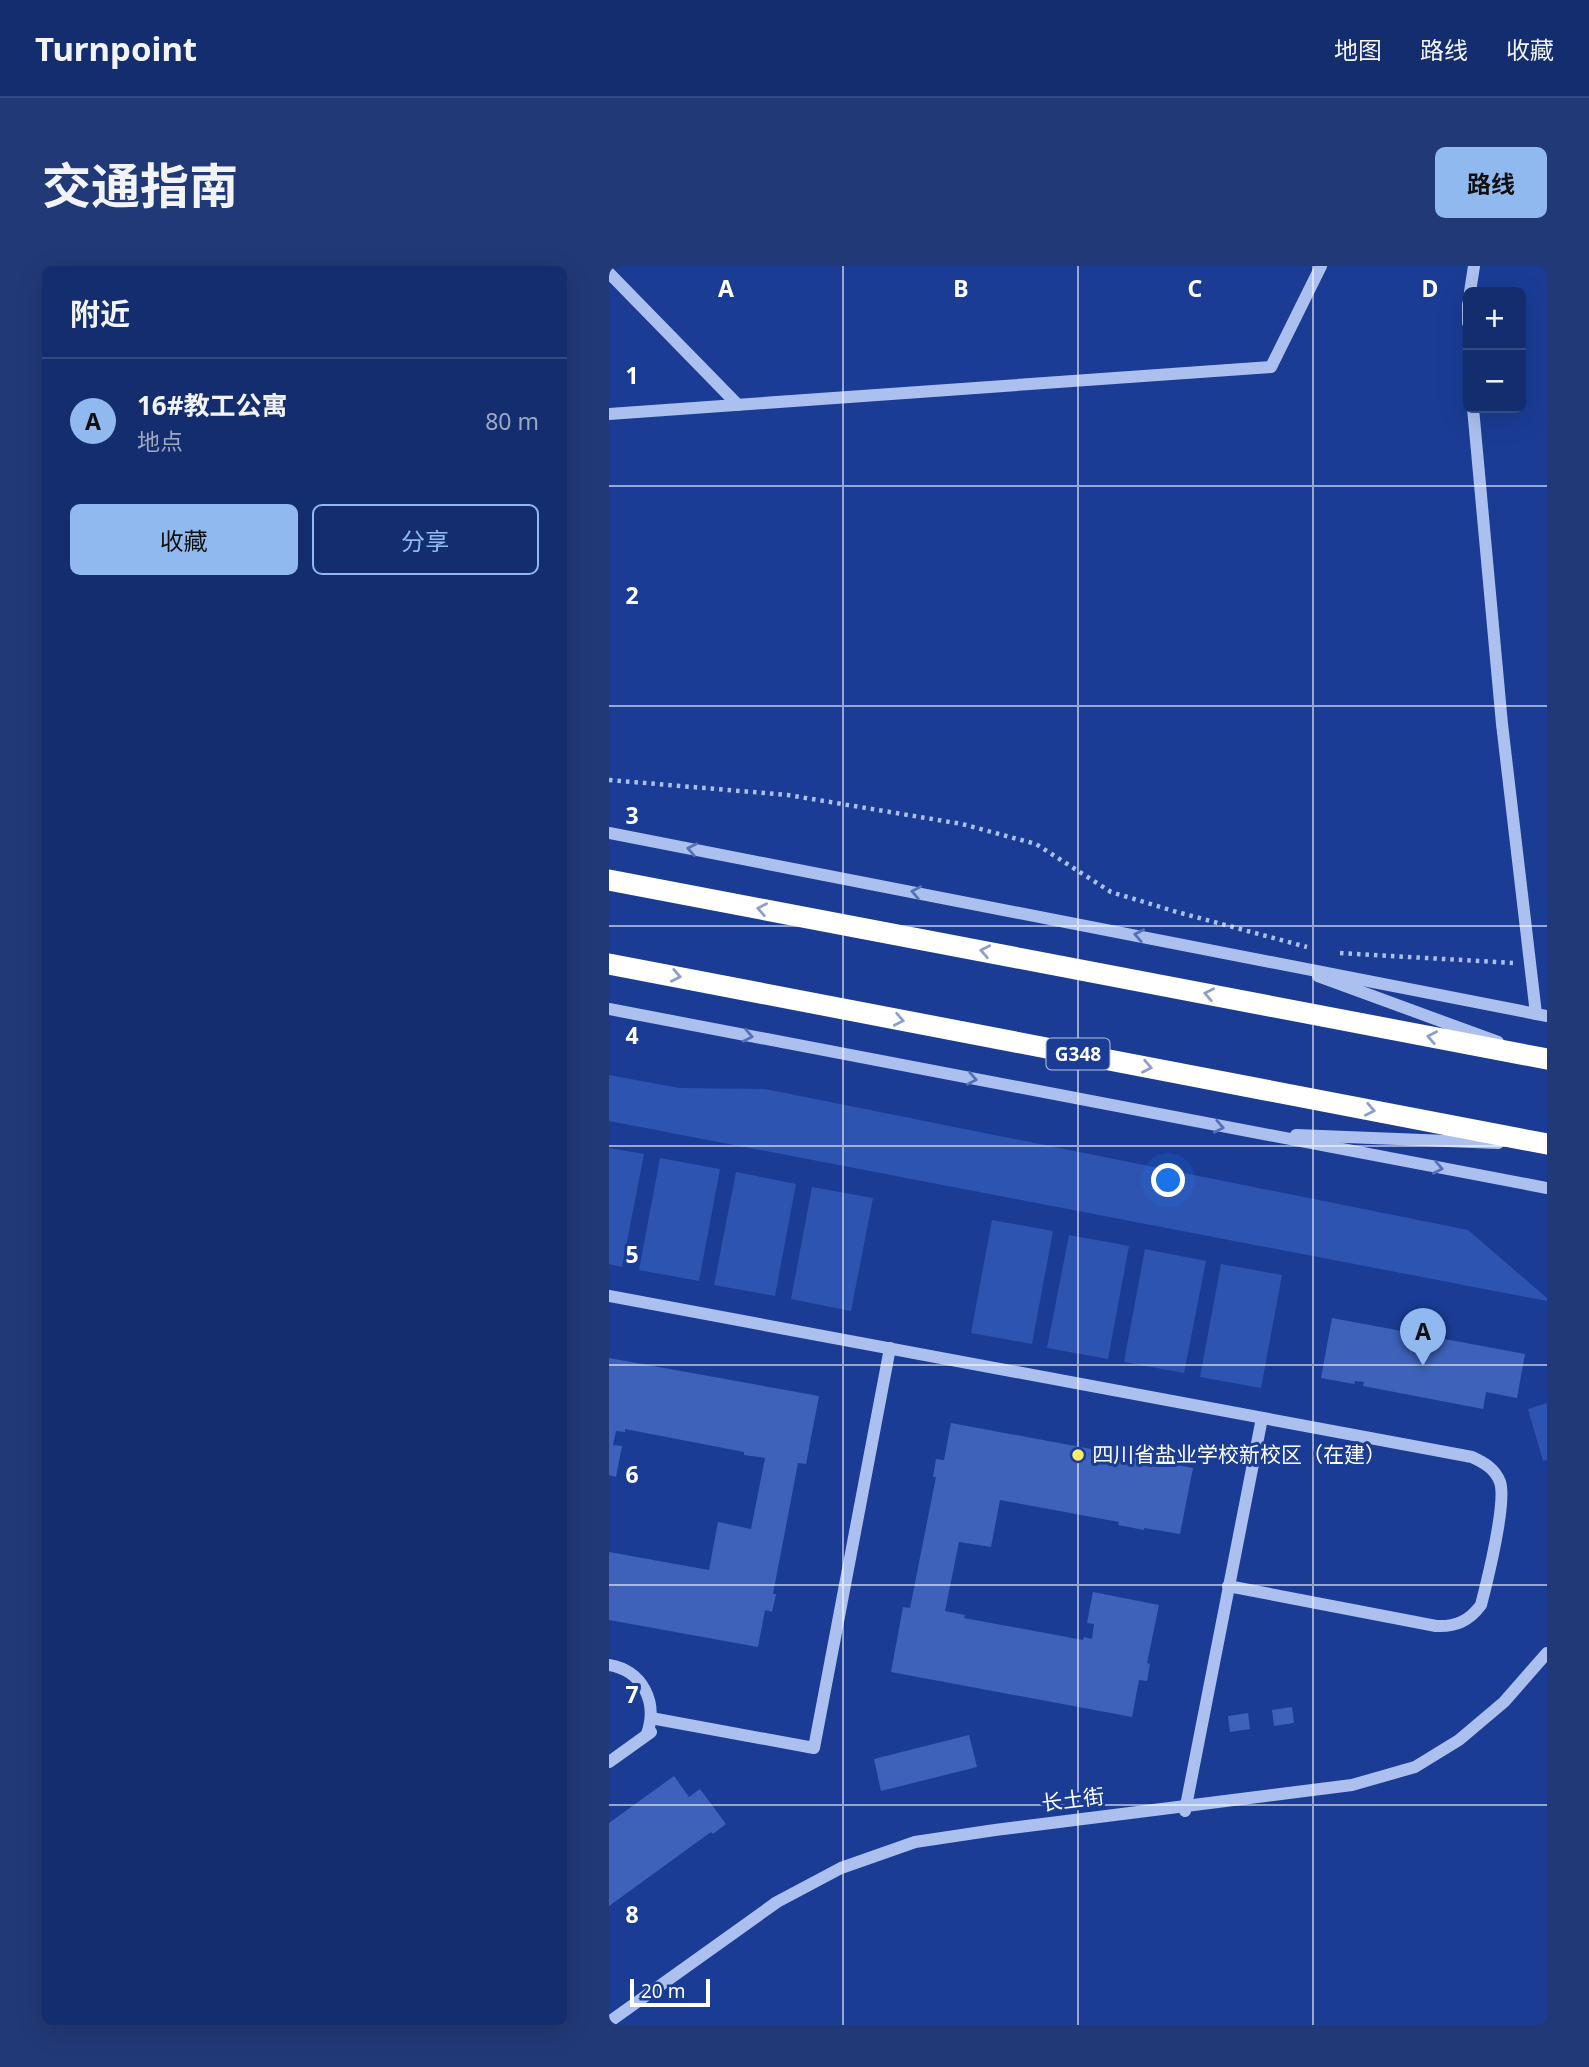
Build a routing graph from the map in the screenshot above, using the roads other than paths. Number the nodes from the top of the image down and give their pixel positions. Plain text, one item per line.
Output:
1 (1321, 266) edge
2 (1474, 266) edge
3 (609, 273) edge
4 (1471, 287) edge
5 (737, 405) junction
6 (1473, 413) edge
7 (609, 414) edge
8 (609, 832) edge
9 (609, 880) edge
10 (1278, 962) junction
11 (609, 964) edge
12 (609, 1009) edge
13 (1541, 1015) edge
14 (1547, 1059) edge
15 (1250, 1133) junction
16 (1547, 1144) edge
17 (1547, 1188) edge
18 (609, 1296) edge
19 (890, 1349) junction
20 (1262, 1418) junction
21 (1228, 1586) junction
22 (1547, 1653) edge
23 (609, 1665) edge
24 (651, 1718) junction
25 (678, 1724) junction
26 (647, 1734) junction
27 (609, 1762) edge
28 (1185, 1808) junction
29 (609, 2022) edge

1 - 5 street
2 - 4 street
3 - 5 street
5 - 7 street
6 - 13 street
10 -> 8 street
14 -> 9 highway
10 - 13 street
10 - 14 street
11 -> 16 highway, G348
12 -> 15 street
15 - 16 street
15 -> 17 street
18 - 19 street
19 - 20 street
19 - 25 street
20 - 21 street
20 - 21 street
21 - 28 street
22 - 28 street, 长土街
23 - 24 street
24 - 25 street
24 - 26 street
25 - 26 street
26 - 27 street
28 - 29 street, 长土街

